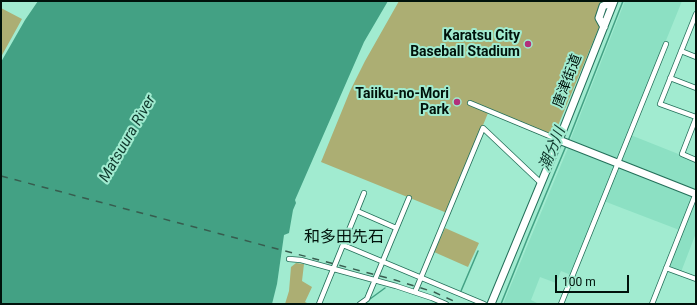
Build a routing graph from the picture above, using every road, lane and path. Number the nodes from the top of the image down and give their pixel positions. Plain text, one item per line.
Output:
1 (613, 2) edge
2 (696, 14) edge
3 (694, 26) edge
4 (666, 44) dead end
5 (681, 52) junction
6 (696, 57) edge
7 (670, 78) junction
8 (696, 88) edge
9 (470, 103) dead end
10 (696, 118) edge
11 (565, 143) junction
12 (696, 160) edge
13 (618, 164) junction
14 (541, 184) junction
15 (364, 193) dead end
16 (696, 193) edge
17 (409, 198) dead end
18 (357, 211) junction
19 (395, 228) junction
20 (343, 245) junction
21 (289, 259) dead end
22 (382, 262) junction
23 (666, 268) junction
24 (333, 269) junction
25 (421, 278) junction
26 (696, 279) edge
27 (374, 280) junction
28 (415, 292) junction
29 (319, 304) edge
30 (360, 304) edge
31 (446, 304) edge
32 (484, 304) edge
33 (491, 304) edge
34 (561, 304) edge
35 (652, 304) edge

1 - 11 street, 唐津街道
2 - 3 street
3 - 5 street
4 - 13 street
5 - 6 street
5 - 7 street
7 - 8 street
7 - 10 street
9 - 11 street
10 - 12 street
11 - 13 street
11 - 14 street, 唐津街道
13 - 16 street
13 - 34 street
14 - 25 street
14 - 33 street, 唐津街道
15 - 18 street
16 - 23 street
17 - 19 street
18 - 19 street
18 - 20 street
19 - 22 street
20 - 22 street
20 - 24 street
21 - 24 street
22 - 25 street
22 - 27 street
23 - 26 street
23 - 35 street
24 - 27 street
24 - 29 street
25 - 28 street
25 - 32 street
27 - 28 street
27 - 30 street
28 - 31 street

